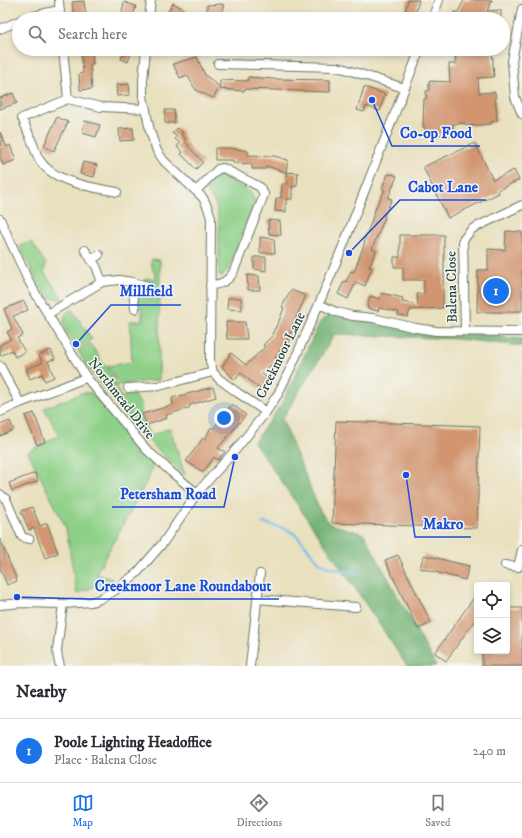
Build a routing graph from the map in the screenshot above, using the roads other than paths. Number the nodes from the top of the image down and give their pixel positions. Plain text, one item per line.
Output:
1 (59, 0) edge
2 (151, 0) edge
3 (439, 0) edge
4 (522, 9) edge
5 (60, 10) joint
6 (50, 12) edge
7 (150, 12) edge
8 (435, 12) edge
9 (12, 24) edge
10 (0, 29) edge
11 (64, 56) edge
12 (145, 56) edge
13 (417, 56) edge
14 (218, 64) dead end
15 (404, 88) junction
16 (68, 99) junction
17 (146, 109) junction
18 (522, 114) edge
19 (196, 191) junction
20 (117, 192) dead end
21 (522, 205) edge
22 (0, 219) edge
23 (85, 250) dead end
24 (99, 255) dead end
25 (92, 260) junction
26 (102, 282) junction
27 (132, 282) junction
28 (148, 286) dead end
29 (210, 286) junction
30 (319, 304) junction
31 (135, 309) dead end
32 (48, 314) junction
33 (465, 331) junction
34 (522, 332) edge
35 (0, 366) edge
36 (212, 372) junction
37 (86, 377) junction
38 (128, 388) dead end
39 (20, 403) junction
40 (0, 412) edge
41 (266, 412) junction
42 (196, 493) junction
43 (0, 494) edge
44 (22, 539) dead end
45 (522, 550) edge
46 (505, 565) dead end
47 (260, 574) dead end
48 (257, 599) junction
49 (62, 604) junction
50 (0, 605) edge
51 (356, 607) dead end
52 (60, 666) edge
53 (250, 666) edge

1 - 5 street
2 - 7 street
3 - 8 street
4 - 18 street
5 - 6 street
9 - 10 street
11 - 16 street
12 - 17 street
13 - 15 street, Creekmoor Lane
14 - 15 street
15 - 30 street, Creekmoor Lane
16 - 17 street
16 - 20 street
17 - 19 street
19 - 29 street
19 - 29 street
21 - 33 street, Balena Close
22 - 32 street, Northmead Drive
23 - 25 street
24 - 25 street
25 - 26 street
26 - 27 street
26 - 32 street
27 - 28 street
27 - 31 street
29 - 36 street
30 - 33 street
30 - 41 street, Creekmoor Lane
32 - 37 street, Northmead Drive
33 - 34 street
35 - 39 street
36 - 38 street
36 - 41 street
37 - 39 street
37 - 42 street, Northmead Drive
39 - 40 street
41 - 42 street, Creekmoor Lane
42 - 49 street, Creekmoor Lane
43 - 44 street
45 - 46 street
47 - 48 street
48 - 51 street
48 - 53 street
49 - 50 street, Creekmoor Lane
49 - 52 street

